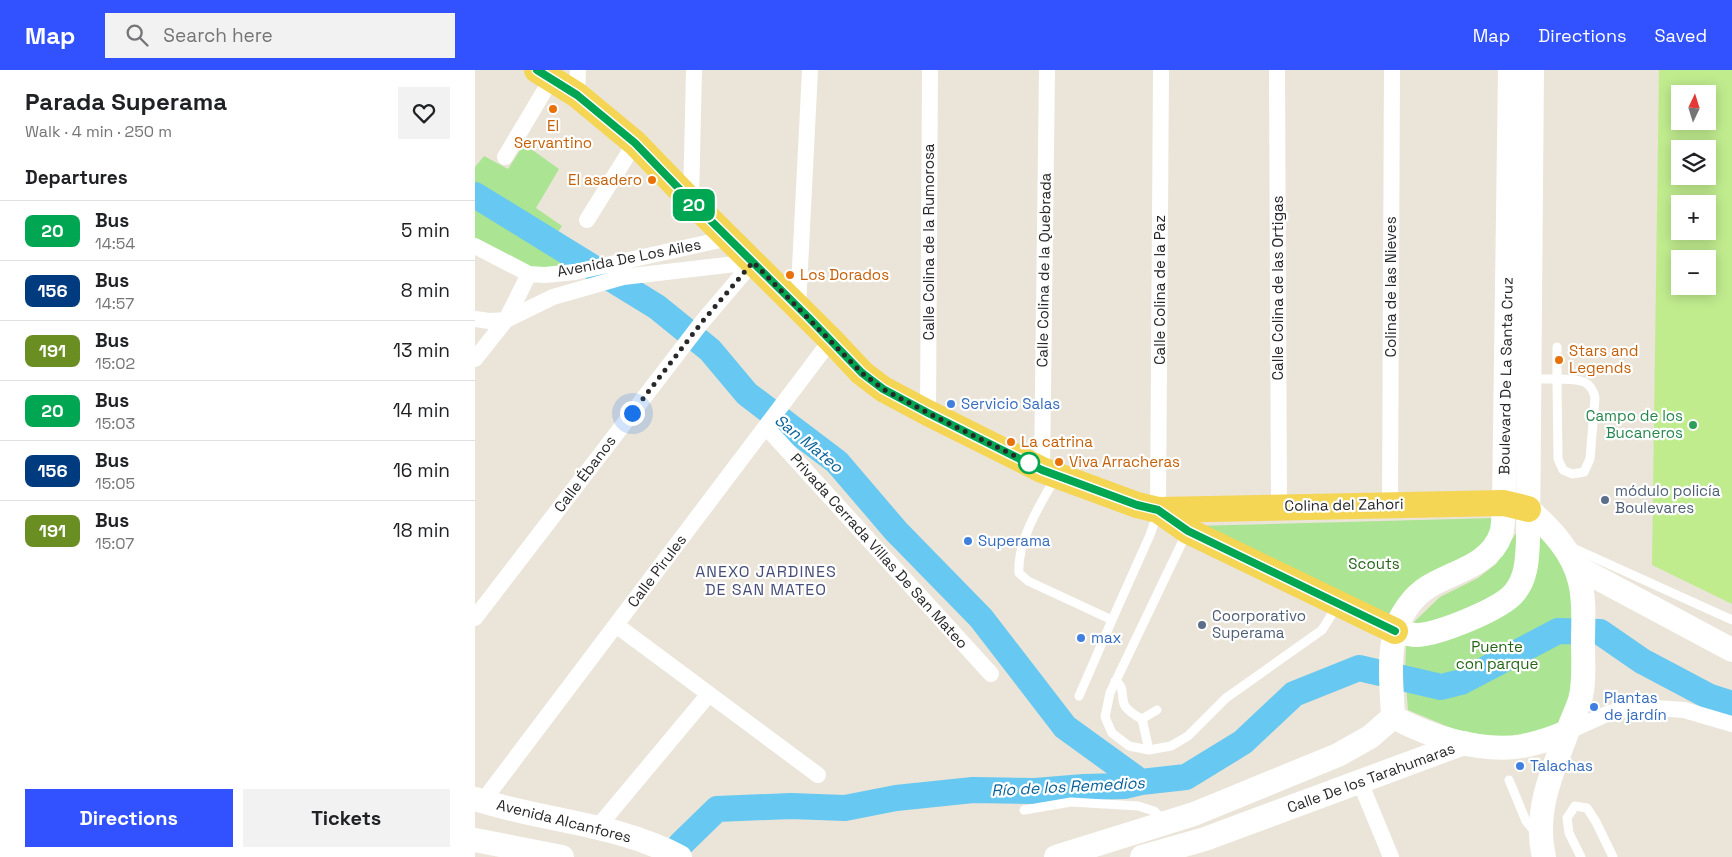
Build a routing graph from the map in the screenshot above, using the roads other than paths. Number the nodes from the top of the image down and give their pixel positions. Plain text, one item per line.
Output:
1 (694, 70) edge
2 (810, 70) edge
3 (930, 70) edge
4 (1047, 70) edge
5 (1161, 70) edge
6 (1277, 70) edge
7 (1392, 70) edge
8 (1510, 70) edge
9 (1532, 70) edge
10 (545, 74) edge
11 (577, 83) edge
12 (635, 143) junction
13 (505, 157) dead end
14 (691, 201) junction
15 (587, 220) dead end
16 (729, 238) junction
17 (475, 246) edge
18 (753, 262) junction
19 (529, 274) junction
20 (798, 307) junction
21 (475, 319) edge
22 (506, 320) junction
23 (831, 340) junction
24 (1557, 347) dead end
25 (475, 359) edge
26 (1529, 379) junction
27 (1557, 379) junction
28 (928, 413) junction
29 (769, 423) junction
30 (1049, 473) junction
31 (1390, 504) junction
32 (1279, 506) junction
33 (1516, 506) junction
34 (1158, 510) junction
35 (1188, 531) junction
36 (1561, 542) junction
37 (1575, 566) junction
38 (1338, 604) junction
39 (475, 618) edge
40 (1112, 620) junction
41 (1732, 620) edge
42 (616, 625) junction
43 (1393, 640) junction
44 (1732, 650) edge
45 (991, 674) dead end
46 (1115, 681) junction
47 (709, 694) junction
48 (1079, 696) dead end
49 (1157, 710) dead end
50 (1393, 717) junction
51 (1142, 719) junction
52 (1732, 724) edge
53 (1567, 732) junction
54 (1464, 743) junction
55 (1149, 750) junction
56 (818, 775) dead end
57 (1509, 780) dead end
58 (1361, 782) junction
59 (479, 800) edge
60 (1024, 810) dead end
61 (538, 814) junction
62 (1194, 814) junction
63 (1165, 822) junction
64 (606, 830) junction
65 (475, 840) edge
66 (1542, 846) edge
67 (1209, 848) edge
68 (520, 850) junction
69 (673, 853) edge
70 (562, 857) edge
71 (1056, 857) edge
72 (1142, 857) edge
73 (1391, 857) edge
74 (1581, 857) edge
75 (1613, 857) edge

1 - 14 street
2 - 20 street
3 - 28 street, Calle Colina de la Rumorosa
4 - 30 street, Calle Colina de la Quebrada
5 - 34 street, Calle Colina de la Paz
6 - 32 street, Calle Colina de las Ortigas
7 - 31 street, Colina de las Nieves
8 - 33 main road, Boulevard De La Santa Cruz
9 - 26 main road, Boulevard De La Santa Cruz
10 - 11 main road
10 - 13 street
11 - 12 main road
12 - 14 main road
12 - 15 street
14 - 16 main road
16 - 18 main road
16 - 19 street, Avenida De Los Ailes
17 - 19 street, Avenida De Los Ailes
18 - 20 main road
18 - 22 street
18 - 39 street, Calle Ébanos
19 - 22 street
20 - 23 main road
21 - 22 street
22 - 25 street
23 - 28 main road
23 - 29 street, Calle Pirules
24 - 27 lane
26 - 27 lane
26 - 33 main road, Boulevard De La Santa Cruz
27 - 27 lane
28 - 30 main road
29 - 42 street, Calle Pirules
29 - 45 street, Privada Cerrada Villas De San Mateo
30 - 34 main road
30 - 40 lane
31 - 32 main road, Colina del Zahori
31 - 33 main road, Colina del Zahori
32 - 34 main road, Colina del Zahori
33 - 36 main road
33 - 43 main road, Boulevard De La Santa Cruz
33 - 43 main road, Boulevard De La Santa Cruz
34 - 35 main road
34 - 40 lane
35 - 38 main road
35 - 46 lane
36 - 37 main road
36 - 41 lane
37 - 44 main road
37 - 53 main road
38 - 43 main road
38 - 55 lane
40 - 48 lane
42 - 47 street
42 - 59 street, Calle Pirules
43 - 50 main road, Boulevard De La Santa Cruz
46 - 51 lane
46 - 55 lane
47 - 56 street
47 - 64 street
49 - 51 lane
50 - 54 main road, Calle De los Tarahumaras
50 - 62 main road, Calle De los Tarahumaras
51 - 55 lane
52 - 53 street
53 - 54 main road
53 - 66 main road
54 - 58 main road, Calle De los Tarahumaras
57 - 66 lane
58 - 67 main road, Calle De los Tarahumaras
58 - 73 street
59 - 61 main road, Avenida Alcanfores
60 - 63 lane
61 - 64 main road, Avenida Alcanfores
61 - 68 main road
62 - 63 main road, Calle De los Tarahumaras
62 - 67 main road
63 - 71 main road, Calle De los Tarahumaras
64 - 69 main road, Avenida Alcanfores
65 - 68 main road
67 - 72 main road, Calle De los Tarahumaras
68 - 70 main road
74 - 75 lane

